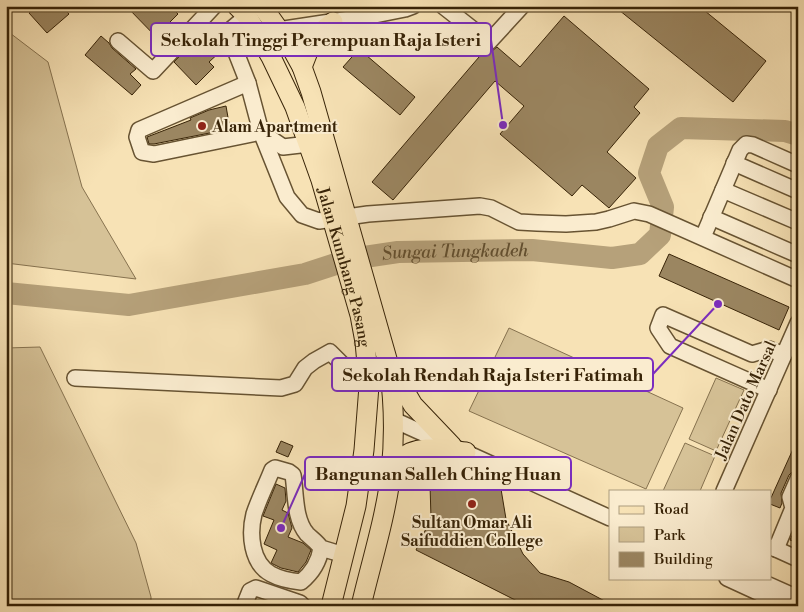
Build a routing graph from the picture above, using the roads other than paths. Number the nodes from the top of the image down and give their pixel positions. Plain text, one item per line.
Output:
1 (214, 6) edge
2 (262, 6) edge
3 (413, 6) edge
4 (443, 6) edge
5 (522, 6) edge
6 (242, 11) edge
7 (333, 22) junction
8 (280, 30) junction
9 (257, 33) junction
10 (118, 41) dead end
11 (302, 68) junction
12 (248, 83) junction
13 (261, 132) junction
14 (309, 144) junction
15 (734, 163) junction
16 (798, 165) edge
17 (723, 190) junction
18 (798, 191) edge
19 (712, 216) junction
20 (798, 222) edge
21 (342, 224) junction
22 (703, 238) junction
23 (798, 255) edge
24 (798, 280) edge
25 (359, 287) junction
26 (798, 324) edge
27 (752, 354) junction
28 (784, 356) junction
29 (368, 365) junction
30 (389, 366) junction
31 (75, 378) dead end
32 (741, 378) junction
33 (369, 386) junction
34 (769, 390) junction
35 (394, 420) junction
36 (459, 449) junction
37 (391, 474) junction
38 (798, 479) edge
39 (724, 490) edge
40 (356, 506) junction
41 (609, 518) edge
42 (321, 548) junction
43 (773, 548) edge
44 (344, 555) junction
45 (798, 559) edge
46 (731, 580) edge
47 (758, 580) edge
48 (798, 598) edge
49 (244, 606) edge
50 (302, 606) edge
51 (332, 606) edge
52 (361, 606) edge
53 (788, 606) edge

1 - 10 street
2 - 8 main road, Jalan Kumbang Pasang
3 - 7 street
4 - 5 street
6 - 9 main road, Jalan Kumbang Pasang
6 - 12 street
7 - 8 street
7 - 11 main road
8 - 9 street
8 - 11 main road, Jalan Kumbang Pasang
9 - 14 main road, Jalan Kumbang Pasang
11 - 21 main road, Jalan Kumbang Pasang
12 - 13 street
12 - 13 street
13 - 14 street
13 - 21 street
14 - 21 main road, Jalan Kumbang Pasang
15 - 16 street
15 - 17 street
15 - 18 street
17 - 19 street
17 - 20 street
19 - 22 street
19 - 23 street
21 - 22 street
21 - 25 main road, Jalan Kumbang Pasang
22 - 24 street
25 - 29 main road, Jalan Kumbang Pasang
25 - 30 main road, Jalan Kumbang Pasang
26 - 28 street, Jalan Dato Marsal
27 - 28 street
27 - 32 street
27 - 32 street
28 - 34 street, Jalan Dato Marsal
29 - 33 main road, Jalan Kumbang Pasang
29 - 35 main road
30 - 35 main road, Jalan Kumbang Pasang
30 - 36 main road
31 - 33 street
32 - 34 street
33 - 40 main road, Jalan Kumbang Pasang
34 - 39 street, Jalan Dato Marsal
35 - 36 street
35 - 37 main road, Jalan Kumbang Pasang
35 - 40 main road
36 - 37 main road
36 - 41 street
37 - 52 main road, Jalan Kumbang Pasang
38 - 43 street
40 - 44 main road, Jalan Kumbang Pasang
42 - 42 street
42 - 44 street
43 - 45 street
44 - 51 main road, Jalan Kumbang Pasang
46 - 53 street
47 - 48 street
49 - 50 street

